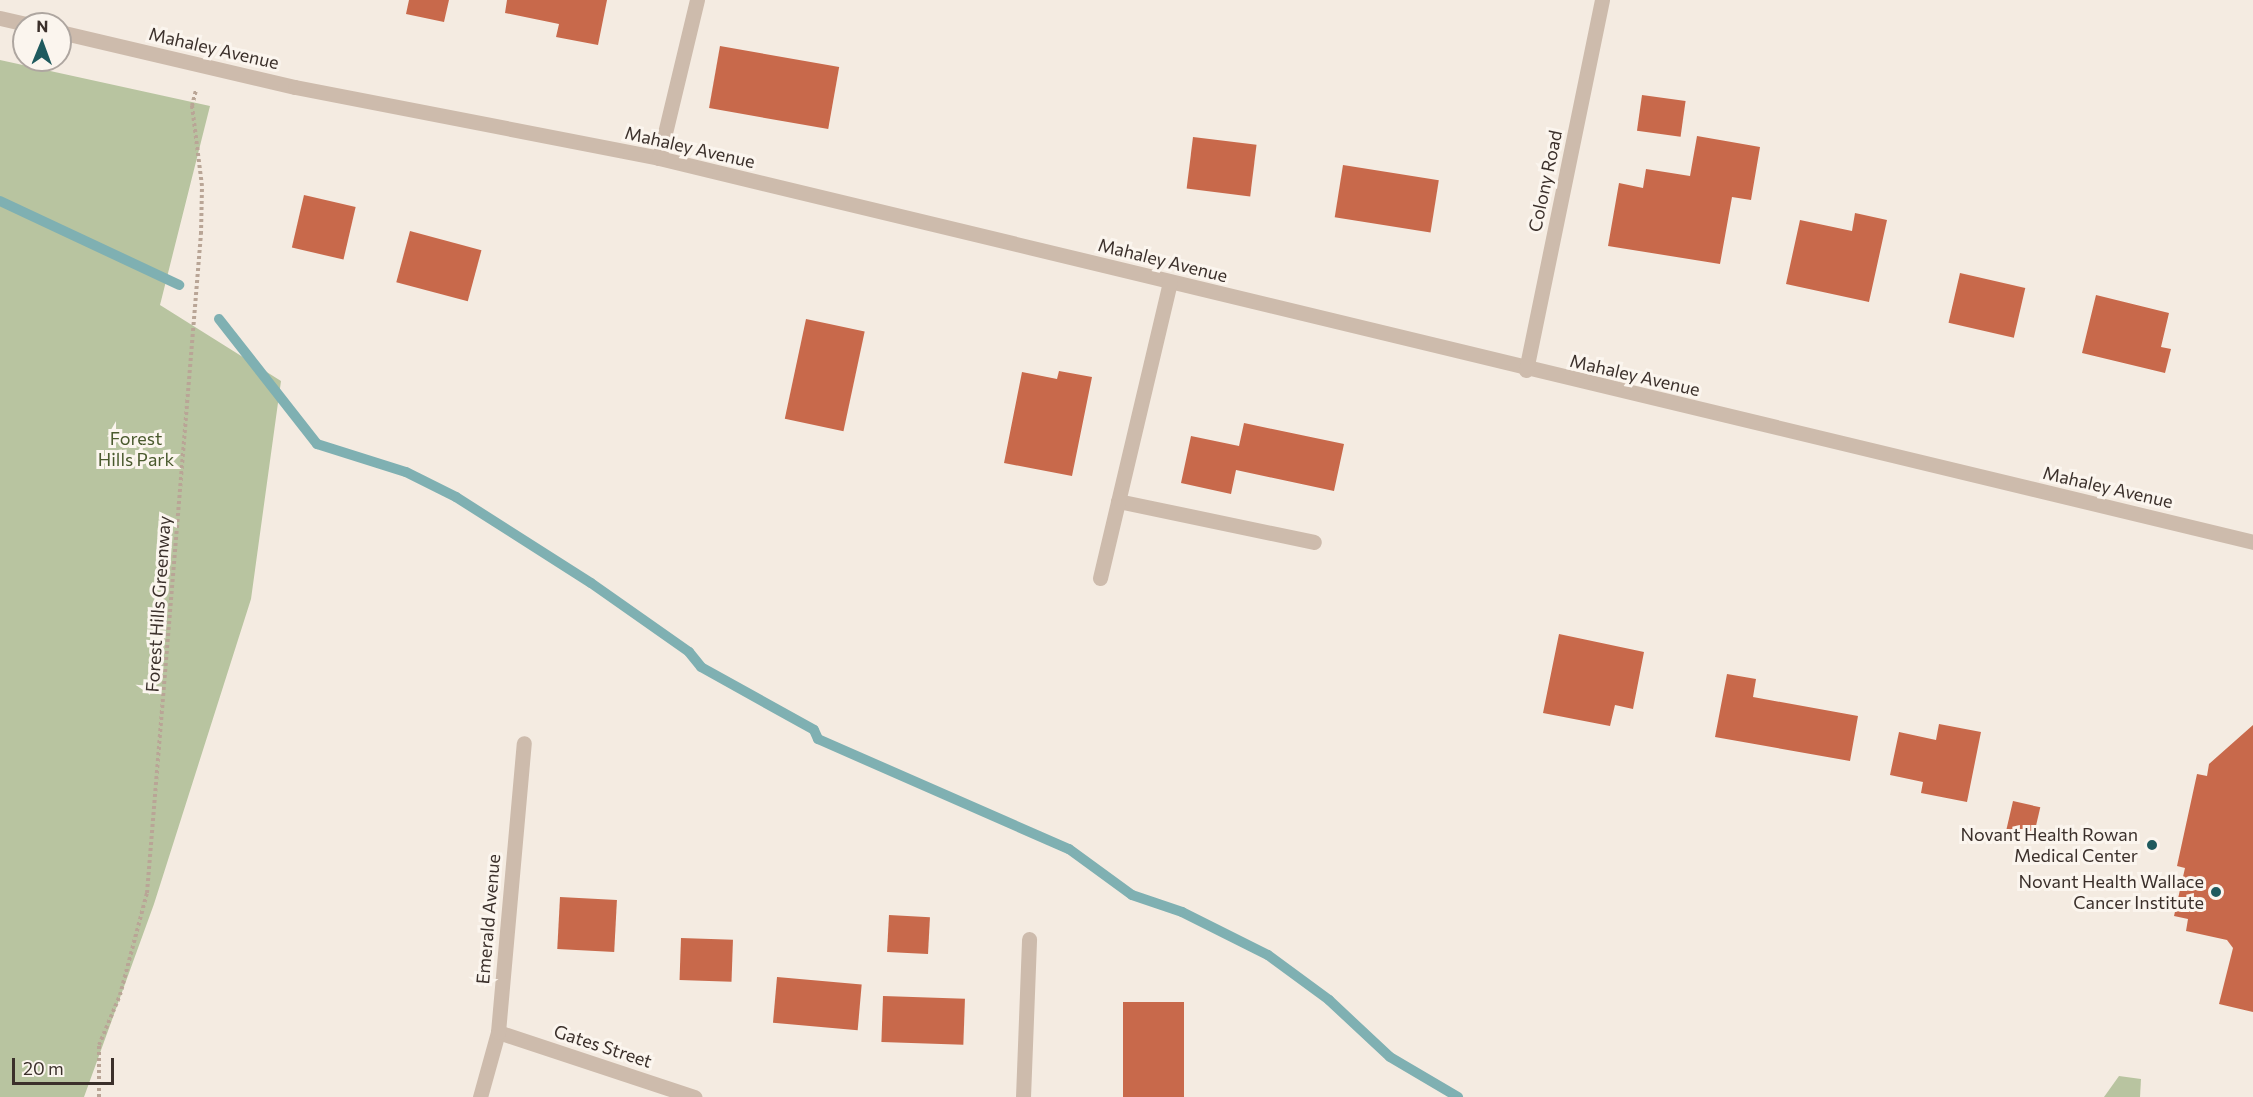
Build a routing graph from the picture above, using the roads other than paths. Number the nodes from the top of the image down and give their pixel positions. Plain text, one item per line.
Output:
1 (696, 0) edge
2 (1602, 0) edge
3 (72, 35) edge
4 (659, 158) junction
5 (1170, 282) junction
6 (1526, 370) junction
7 (1118, 501) junction
8 (2253, 542) edge
9 (1314, 543) dead end
10 (1100, 578) dead end
11 (524, 743) dead end
12 (1029, 939) dead end
13 (498, 1032) junction
14 (480, 1097) edge
15 (695, 1097) edge
16 (1023, 1097) edge

1 - 4 street
2 - 6 street, Colony Road
3 - 4 street, Mahaley Avenue
4 - 5 street, Mahaley Avenue
5 - 6 street, Mahaley Avenue
5 - 7 street
6 - 8 street, Mahaley Avenue
7 - 9 street
7 - 10 street
11 - 13 street, Emerald Avenue
12 - 16 street
13 - 14 street, Emerald Avenue
13 - 15 street, Gates Street

